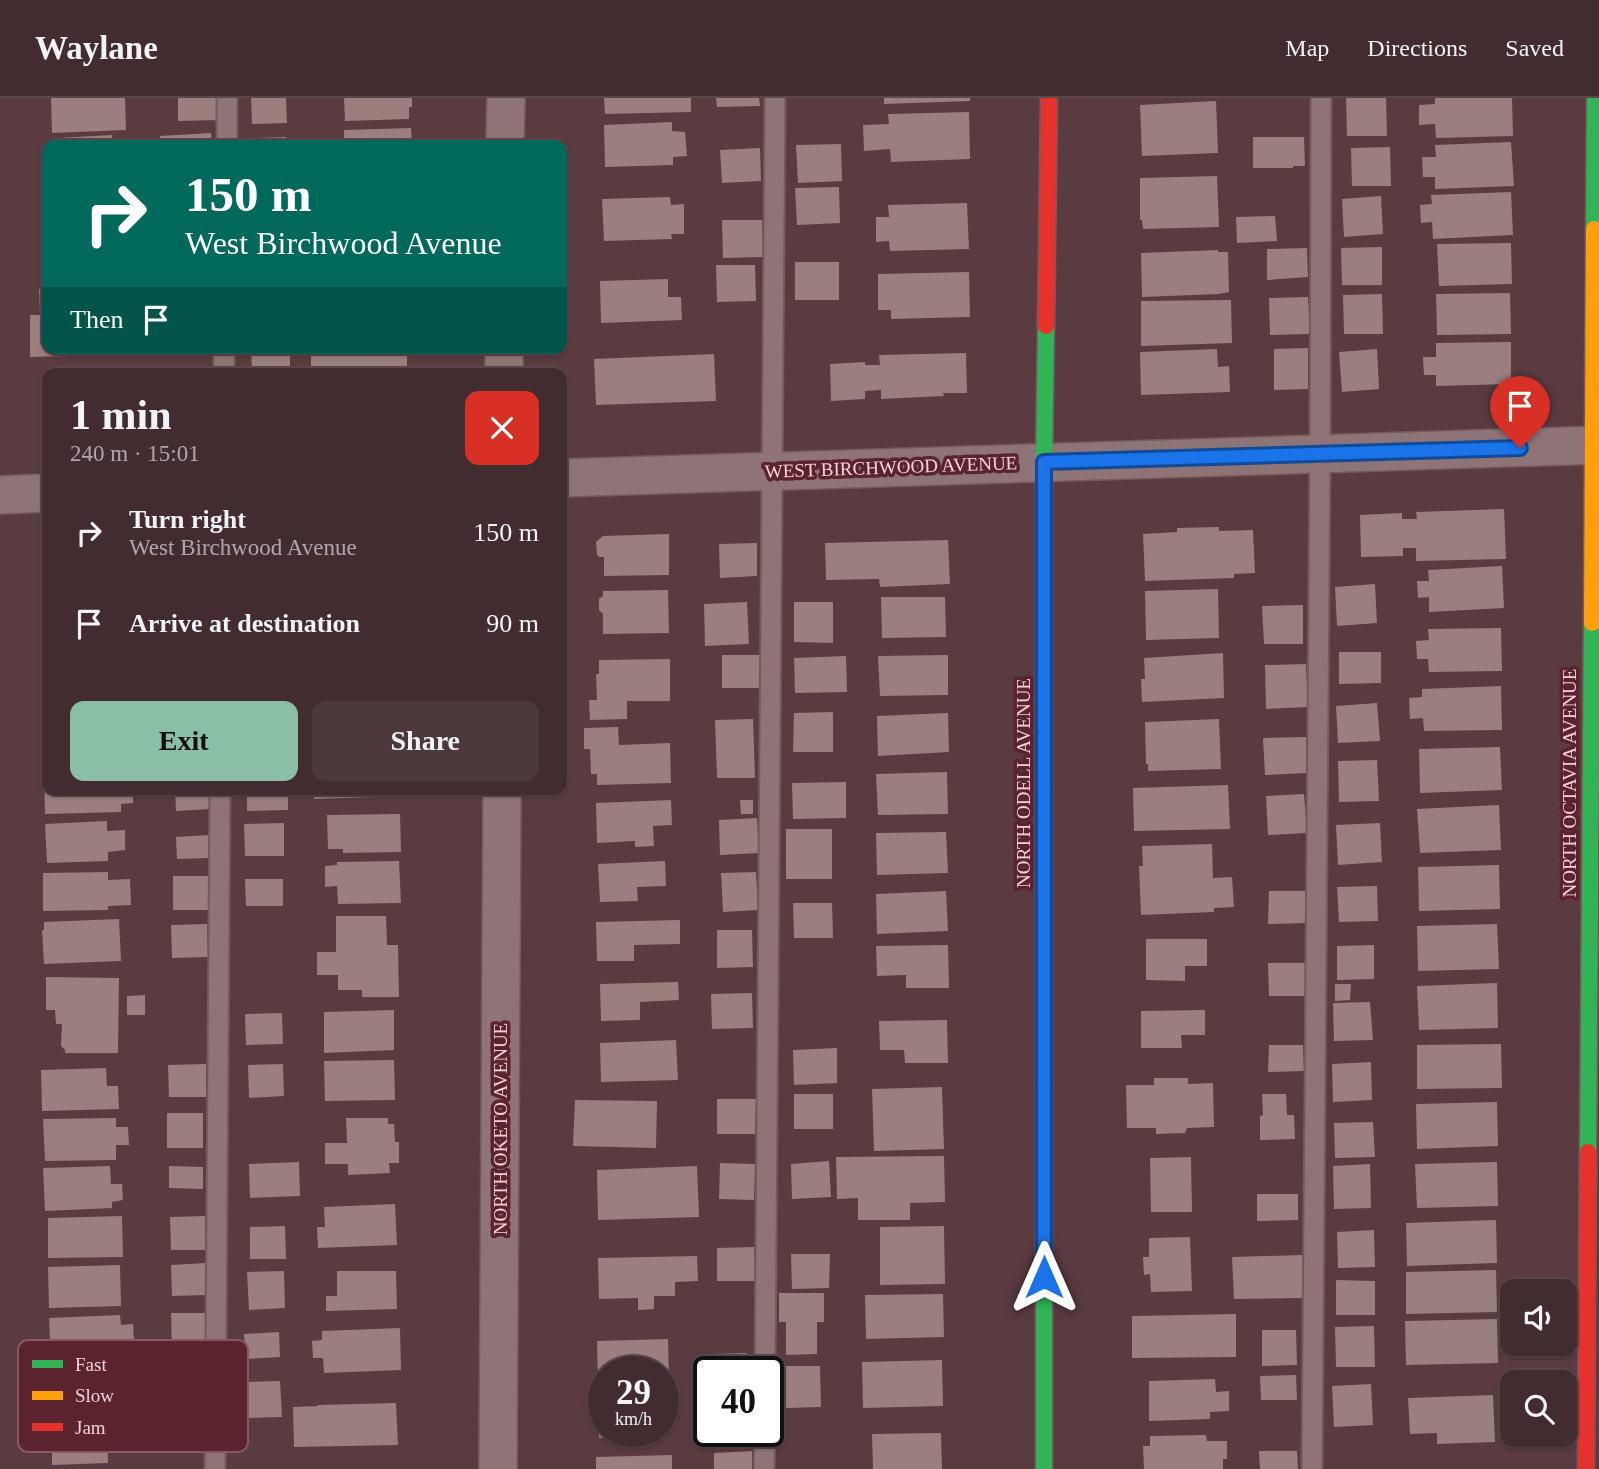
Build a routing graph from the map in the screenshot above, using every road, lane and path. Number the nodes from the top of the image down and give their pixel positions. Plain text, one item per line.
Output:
1 (227, 98) edge
2 (506, 98) edge
3 (775, 98) edge
4 (1049, 98) edge
5 (1321, 98) edge
6 (1595, 98) edge
7 (227, 140) edge
8 (505, 140) edge
9 (1595, 445) edge
10 (1320, 454) junction
11 (1044, 462) junction
12 (772, 471) junction
13 (567, 478) edge
14 (42, 493) edge
15 (0, 495) edge
16 (220, 795) edge
17 (502, 795) edge
18 (216, 1340) edge
19 (765, 1356) edge
20 (765, 1447) edge
21 (498, 1469) edge
22 (764, 1469) edge
23 (1044, 1469) edge
24 (1312, 1469) edge
25 (1586, 1469) edge

1 - 7 lane
2 - 8 street
3 - 12 lane
4 - 11 street, NORTH ODELL AVENUE
5 - 10 lane
6 - 9 street, NORTH OCTAVIA AVENUE
9 - 10 street, WEST BIRCHWOOD AVENUE
9 - 25 street, NORTH OCTAVIA AVENUE
10 - 11 street, WEST BIRCHWOOD AVENUE
10 - 24 lane
11 - 12 street, WEST BIRCHWOOD AVENUE
11 - 23 street, NORTH ODELL AVENUE
12 - 13 street, WEST BIRCHWOOD AVENUE
12 - 19 lane
14 - 15 street
16 - 18 lane
17 - 21 street, NORTH OKETO AVENUE
20 - 22 lane

